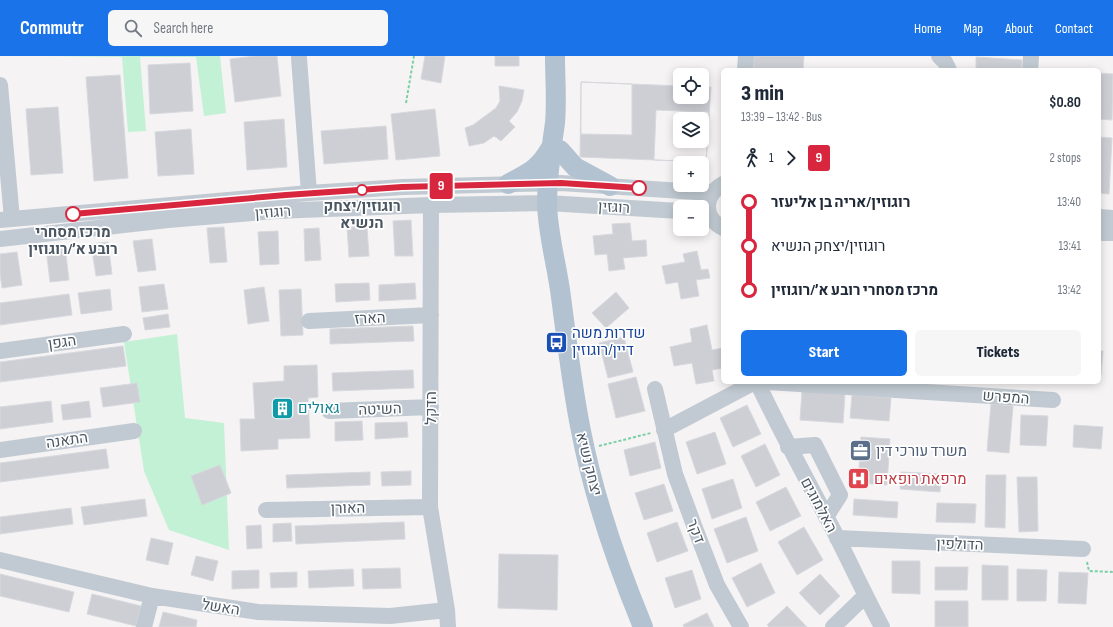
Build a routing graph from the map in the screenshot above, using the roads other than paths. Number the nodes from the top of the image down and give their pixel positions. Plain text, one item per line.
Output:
1 (555, 56) edge
2 (746, 56) edge
3 (939, 56) edge
4 (299, 58) dead end
5 (745, 68) edge
6 (948, 68) edge
7 (0, 87) edge
8 (555, 149) junction
9 (554, 183) junction
10 (508, 184) junction
11 (610, 186) junction
12 (717, 188) edge
13 (309, 193) junction
14 (709, 200) edge
15 (554, 203) junction
16 (431, 205) junction
17 (673, 211) edge
18 (709, 217) edge
19 (1101, 217) edge
20 (1113, 218) edge
21 (6, 219) edge
22 (721, 226) edge
23 (1101, 232) edge
24 (1113, 233) edge
25 (0, 239) edge
26 (430, 315) junction
27 (309, 321) dead end
28 (124, 334) dead end
29 (0, 351) edge
30 (752, 384) edge
31 (757, 384) edge
32 (800, 384) edge
33 (655, 389) dead end
34 (1053, 400) dead end
35 (431, 407) junction
36 (329, 411) dead end
37 (664, 430) junction
38 (134, 431) dead end
39 (788, 447) junction
40 (0, 450) edge
41 (430, 507) junction
42 (266, 510) dead end
43 (826, 517) junction
44 (837, 538) junction
45 (1083, 549) road end
46 (0, 560) edge
47 (152, 596) junction
48 (865, 596) junction
49 (447, 610) junction
50 (388, 621) edge
51 (144, 627) edge
52 (448, 627) edge
53 (643, 627) edge
54 (741, 627) edge
55 (833, 627) edge
56 (882, 627) edge

1 - 8 main road, יצחק נשיא
2 - 5 street
3 - 6 street
4 - 13 street
7 - 21 street
8 - 9 main road, יצחק נשיא
8 - 10 main road
8 - 11 main road
9 - 10 street, רוגזין
9 - 11 street, רוגזין
9 - 15 main road, יצחק נשיא
10 - 13 street, רוגוזין
11 - 12 street, רוגזין
12 - 14 street
13 - 21 street, רוגוזין
15 - 16 street, רוגוזין
15 - 17 street, רוגזין
15 - 53 main road, יצחק נשיא
16 - 25 street, רוגוזין
16 - 26 street, הדקל
18 - 22 street
19 - 20 street
23 - 24 street
26 - 27 street, הארז
26 - 35 street, הדקל
28 - 29 street, הגפן
30 - 37 street
31 - 39 street, האלמוגים
32 - 34 street, המפרש
33 - 37 street, דקר
35 - 36 street, השיטה
35 - 41 street, הדקל
37 - 54 street, דקר
38 - 40 street, התאנה
39 - 43 street, האלמוגים
39 - 43 street
41 - 42 street, האורן
41 - 49 street, הדקל
43 - 44 street, האלמוגים
44 - 45 street, הדולפין
44 - 48 street, האלמוגים
46 - 47 street, האשל
47 - 50 street, האשל
47 - 51 street
48 - 55 street
48 - 56 street, האלמוגים
49 - 50 street, האשל
49 - 52 street, הדקל

